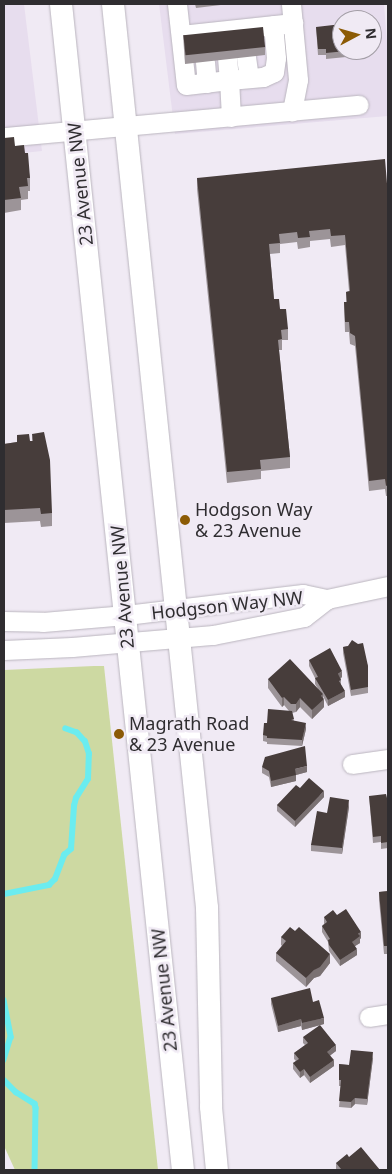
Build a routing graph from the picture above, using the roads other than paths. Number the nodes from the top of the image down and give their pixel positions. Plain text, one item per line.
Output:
1 (61, 4) edge
2 (114, 4) edge
3 (177, 4) edge
4 (291, 4) edge
5 (292, 23) junction
6 (273, 25) junction
7 (180, 34) junction
8 (246, 58) edge
9 (227, 59) edge
10 (205, 62) edge
11 (249, 78) junction
12 (229, 80) junction
13 (207, 83) junction
14 (359, 105) dead end
15 (292, 111) junction
16 (231, 116) junction
17 (126, 125) junction
18 (74, 130) junction
19 (4, 137) edge
20 (388, 586) edge
21 (327, 599) junction
22 (176, 610) junction
23 (126, 615) junction
24 (4, 621) edge
25 (179, 638) junction
26 (128, 643) junction
27 (4, 650) edge
28 (388, 759) edge
29 (352, 764) dead end
30 (388, 1014) edge
31 (369, 1017) dead end
32 (183, 1170) edge
33 (217, 1170) edge

1 - 18 main road, 23 Avenue NW
2 - 17 main road
3 - 7 street
4 - 5 street
5 - 6 street
5 - 15 street
6 - 7 street
6 - 11 street
7 - 13 street
8 - 11 street
9 - 12 street
10 - 13 street
11 - 12 street
12 - 13 street
12 - 16 street
14 - 15 street
15 - 16 street
16 - 17 street
17 - 18 street
17 - 22 main road
18 - 19 street
18 - 23 main road, 23 Avenue NW
20 - 21 street, Hodgson Way NW
21 - 22 street, Hodgson Way NW
21 - 25 street, Hodgson Way NW
22 - 23 street, Hodgson Way NW
22 - 25 main road
23 - 24 street, Hodgson Way NW
23 - 26 main road, 23 Avenue NW
25 - 26 street, Hodgson Way NW
25 - 33 main road
26 - 27 street, Hodgson Way NW
26 - 32 main road, 23 Avenue NW
28 - 29 street
30 - 31 street

